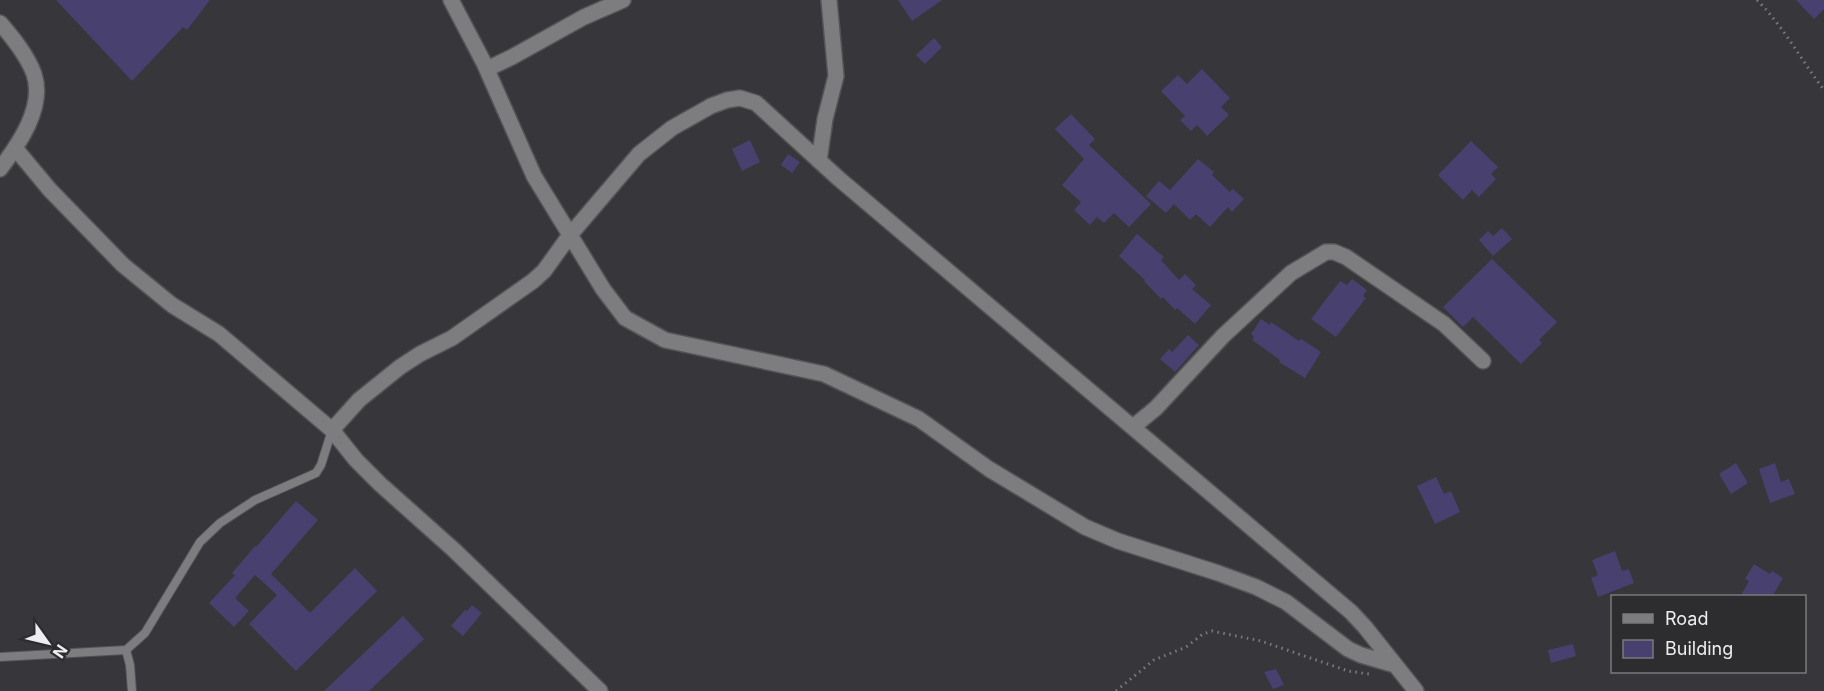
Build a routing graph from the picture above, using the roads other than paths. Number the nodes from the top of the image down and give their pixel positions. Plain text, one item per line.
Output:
1 (451, 0) edge
2 (623, 0) edge
3 (830, 0) edge
4 (0, 23) edge
5 (487, 69) junction
6 (15, 148) junction
7 (819, 161) junction
8 (0, 169) edge
9 (570, 235) junction
10 (1483, 361) dead end
11 (1133, 427) junction
12 (332, 430) junction
13 (126, 650) junction
14 (0, 657) edge
15 (1395, 665) junction
16 (132, 691) edge
17 (600, 691) edge
18 (1416, 691) edge

1 - 5 street
2 - 5 street
3 - 7 street
4 - 6 street
5 - 9 street
6 - 8 street
6 - 12 street
7 - 9 street
7 - 11 street
9 - 12 street
9 - 15 street
10 - 11 street
11 - 15 street
12 - 13 lane
12 - 17 street
13 - 14 lane
13 - 16 lane
15 - 18 street

